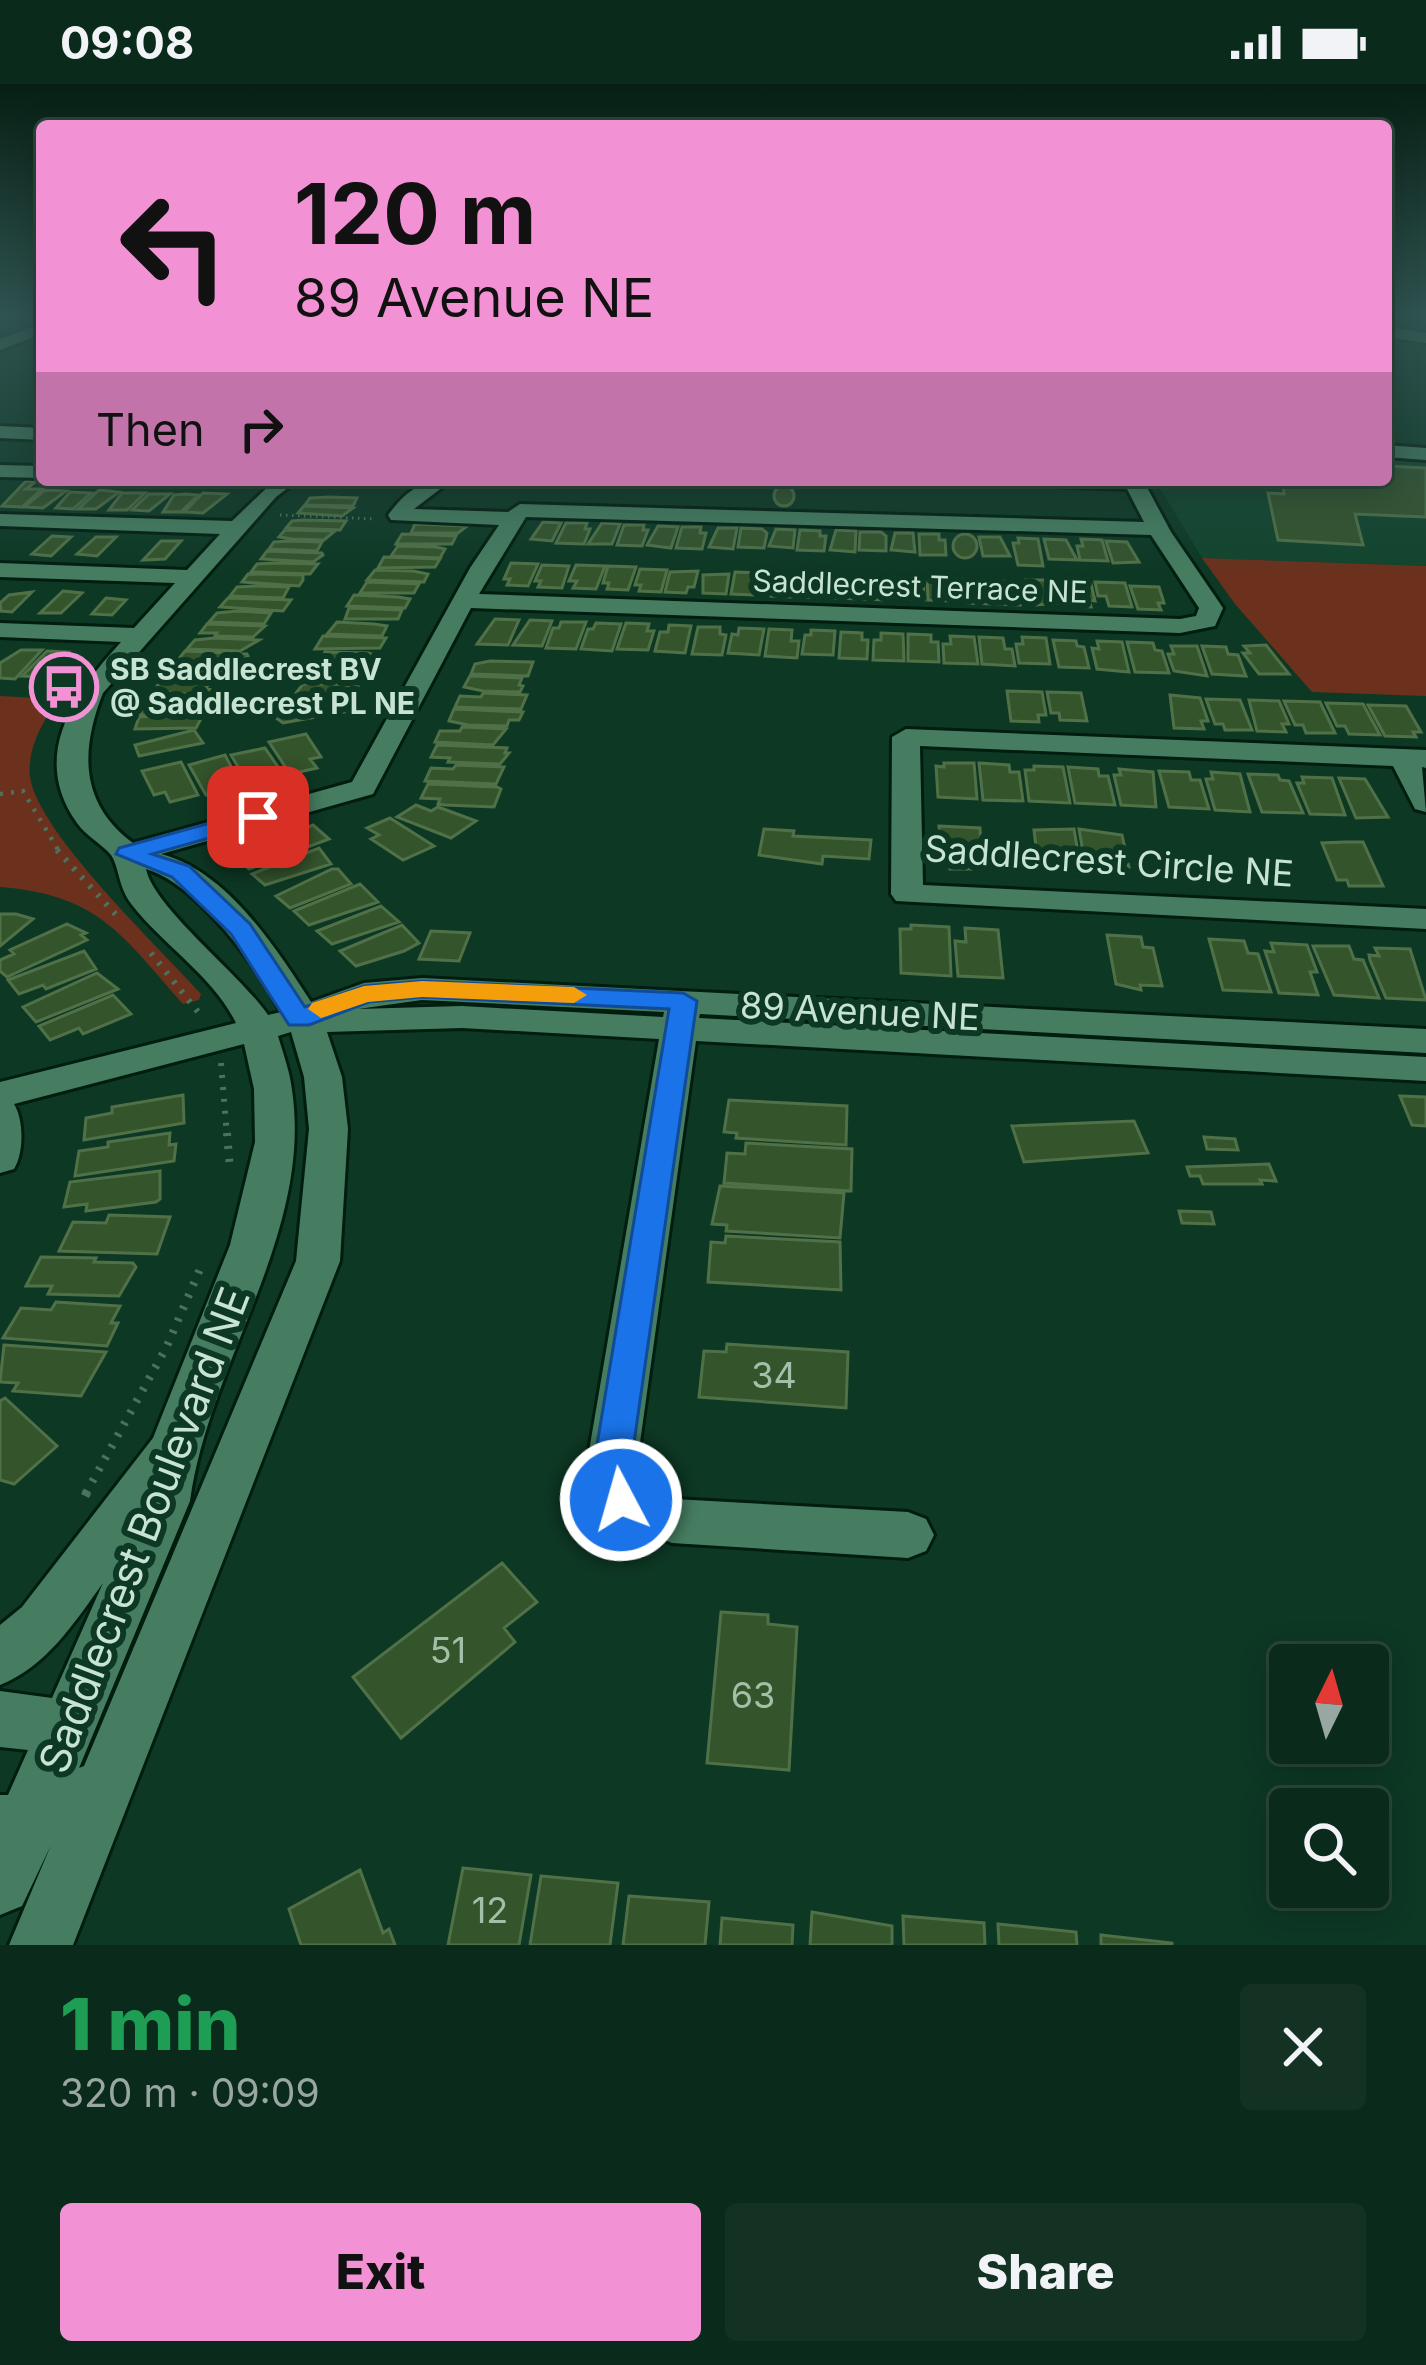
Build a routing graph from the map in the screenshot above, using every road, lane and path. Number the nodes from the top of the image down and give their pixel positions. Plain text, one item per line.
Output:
1 (36, 421) edge
2 (8, 433) edge
3 (1392, 452) edge
4 (1426, 454) edge
5 (0, 471) edge
6 (36, 472) edge
7 (279, 486) edge
8 (432, 486) edge
9 (1136, 486) edge
10 (399, 514) junction
11 (514, 519) junction
12 (0, 520) edge
13 (246, 521) junction
14 (1158, 529) junction
15 (0, 570) edge
16 (196, 577) junction
17 (466, 601) junction
18 (0, 630) edge
19 (144, 636) junction
20 (1414, 759) edge
21 (0, 794) edge
22 (1426, 803) edge
23 (128, 854) junction
24 (1426, 919) edge
25 (123, 922) dead end
26 (138, 938) dead end
27 (681, 1014) junction
28 (279, 1024) junction
29 (212, 1040) junction
30 (1426, 1041) edge
31 (1426, 1069) edge
32 (0, 1095) edge
33 (0, 1113) edge
34 (0, 1159) edge
35 (226, 1188) dead end
36 (208, 1248) dead end
37 (173, 1448) junction
38 (83, 1500) dead end
39 (908, 1535) dead end
40 (0, 1659) edge
41 (0, 1719) edge
42 (71, 1728) junction
43 (106, 1786) junction
44 (14, 1825) edge
45 (0, 1884) edge
46 (41, 1945) edge

1 - 2 street
3 - 4 street
5 - 6 street
7 - 13 street, Saddlecrest Boulevard NE
8 - 10 street
9 - 14 street, Saddlecrest Terrace NE
10 - 11 street
10 - 13 path
11 - 14 street
11 - 17 street
12 - 13 street
13 - 16 street, Saddlecrest Boulevard NE
14 - 17 street, Saddlecrest Terrace NE
15 - 16 street
16 - 19 street, Saddlecrest Boulevard NE
17 - 23 street
18 - 19 street
19 - 23 street, Saddlecrest Boulevard NE
20 - 22 street, Saddlecrest Circle NE
20 - 24 street, Saddlecrest Circle NE
21 - 25 path
23 - 28 street, Saddlecrest Boulevard NE
26 - 29 path
27 - 28 street, 89 Avenue NE
27 - 30 street, 89 Avenue NE
27 - 31 street, 89 Avenue NE
27 - 39 street
28 - 29 street, 89 Avenue NE
28 - 37 street, Saddlecrest Boulevard NE
28 - 43 street, Saddlecrest Boulevard NE
29 - 32 street, 89 Avenue NE
29 - 35 path
33 - 34 street
36 - 38 path
37 - 40 street
37 - 42 street, Saddlecrest Boulevard NE
41 - 42 street
42 - 43 street
42 - 44 street, Saddlecrest Boulevard NE
43 - 44 street
43 - 46 street, Saddlecrest Boulevard NE
44 - 45 street, Saddlecrest Boulevard NE

